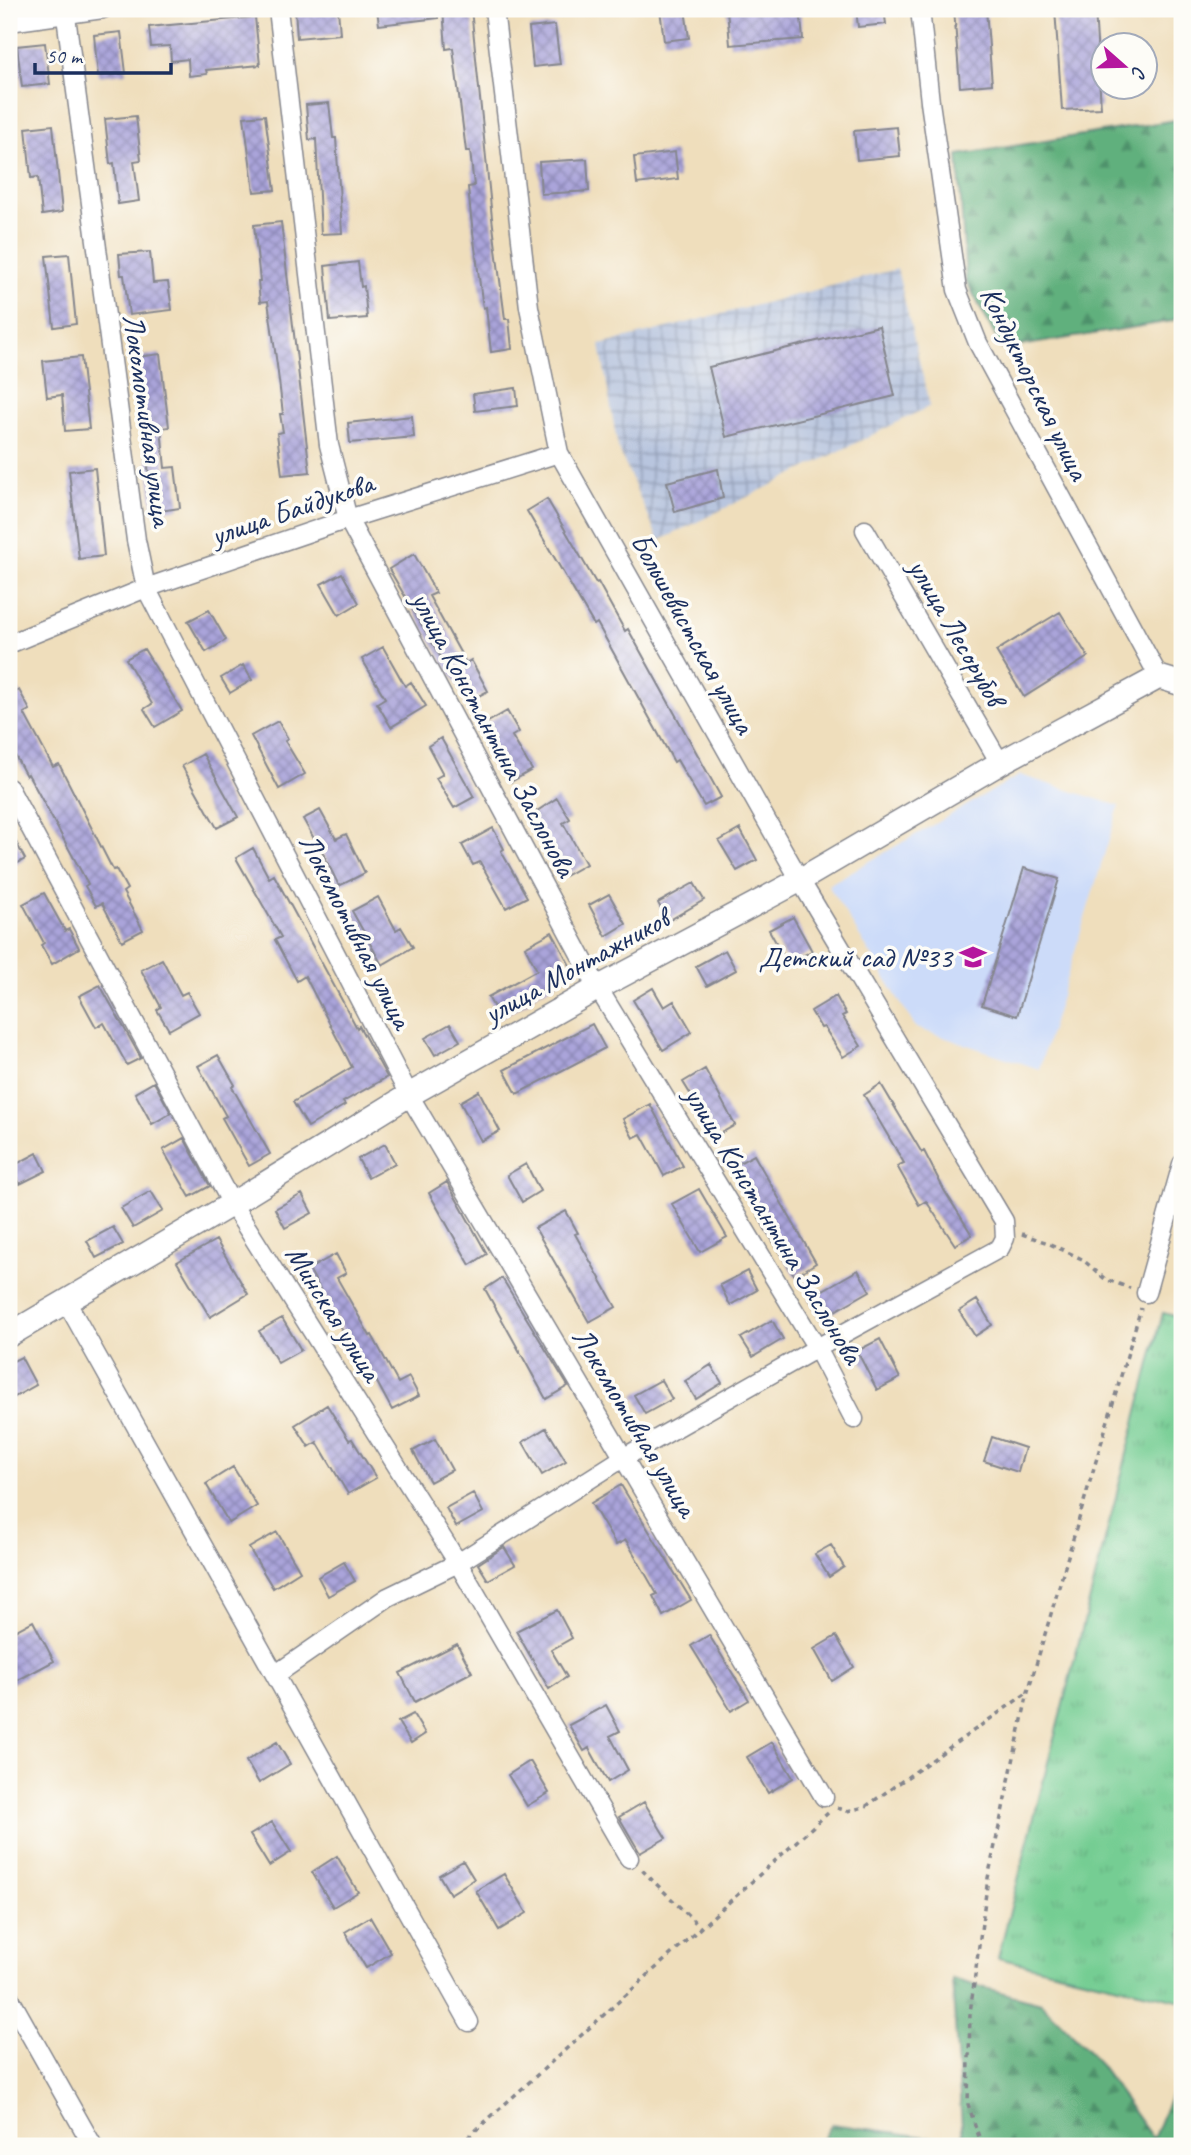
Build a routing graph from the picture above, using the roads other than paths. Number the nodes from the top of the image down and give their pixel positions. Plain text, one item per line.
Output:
1 (103, 9) edge
2 (278, 9) edge
3 (494, 9) edge
4 (920, 9) edge
5 (66, 12) edge
6 (9, 22) edge
7 (559, 453) junction
8 (348, 519) junction
9 (865, 530) dead end
10 (146, 588) junction
11 (9, 644) edge
12 (1159, 677) junction
13 (1182, 684) edge
14 (1000, 763) junction
15 (9, 788) edge
16 (800, 880) junction
17 (598, 988) junction
18 (409, 1095) junction
19 (1182, 1164) edge
20 (232, 1204) junction
21 (1146, 1293) road end
22 (66, 1301) junction
23 (10, 1331) edge
24 (817, 1348) junction
25 (855, 1419) dead end
26 (623, 1458) junction
27 (458, 1563) junction
28 (275, 1675) junction
29 (829, 1802) road end
30 (629, 1858) road end
31 (9, 1997) edge
32 (469, 2022) dead end
33 (93, 2146) edge

1 - 5 street
2 - 8 street, улица Константина Заслонова
3 - 7 street, Большевистская улица
4 - 12 street, Кондукторская улица
5 - 6 street
5 - 10 street, Локомотивная улица
7 - 8 street, улица Байдукова
7 - 16 street, Большевистская улица
8 - 10 street, улица Байдукова
8 - 17 street, улица Константина Заслонова
9 - 14 street, улица Лесорубов
10 - 11 street, улица Байдукова
10 - 18 street, Локомотивная улица
12 - 13 street
12 - 14 street, улица Монтажников
14 - 16 street, улица Монтажников
15 - 20 street, Минская улица
16 - 17 street, улица Монтажников
16 - 24 street, Большевистская улица
17 - 18 street, улица Монтажников
17 - 24 street, улица Константина Заслонова
18 - 20 street, улица Монтажников
18 - 26 street, Локомотивная улица
19 - 21 street
20 - 22 street, улица Монтажников
20 - 27 street, Минская улица
22 - 23 street, улица Монтажников
22 - 28 street
24 - 25 street, улица Константина Заслонова
24 - 26 street
26 - 27 street
26 - 29 street, Локомотивная улица
27 - 28 street
27 - 30 street, Минская улица
28 - 32 street
31 - 33 street

